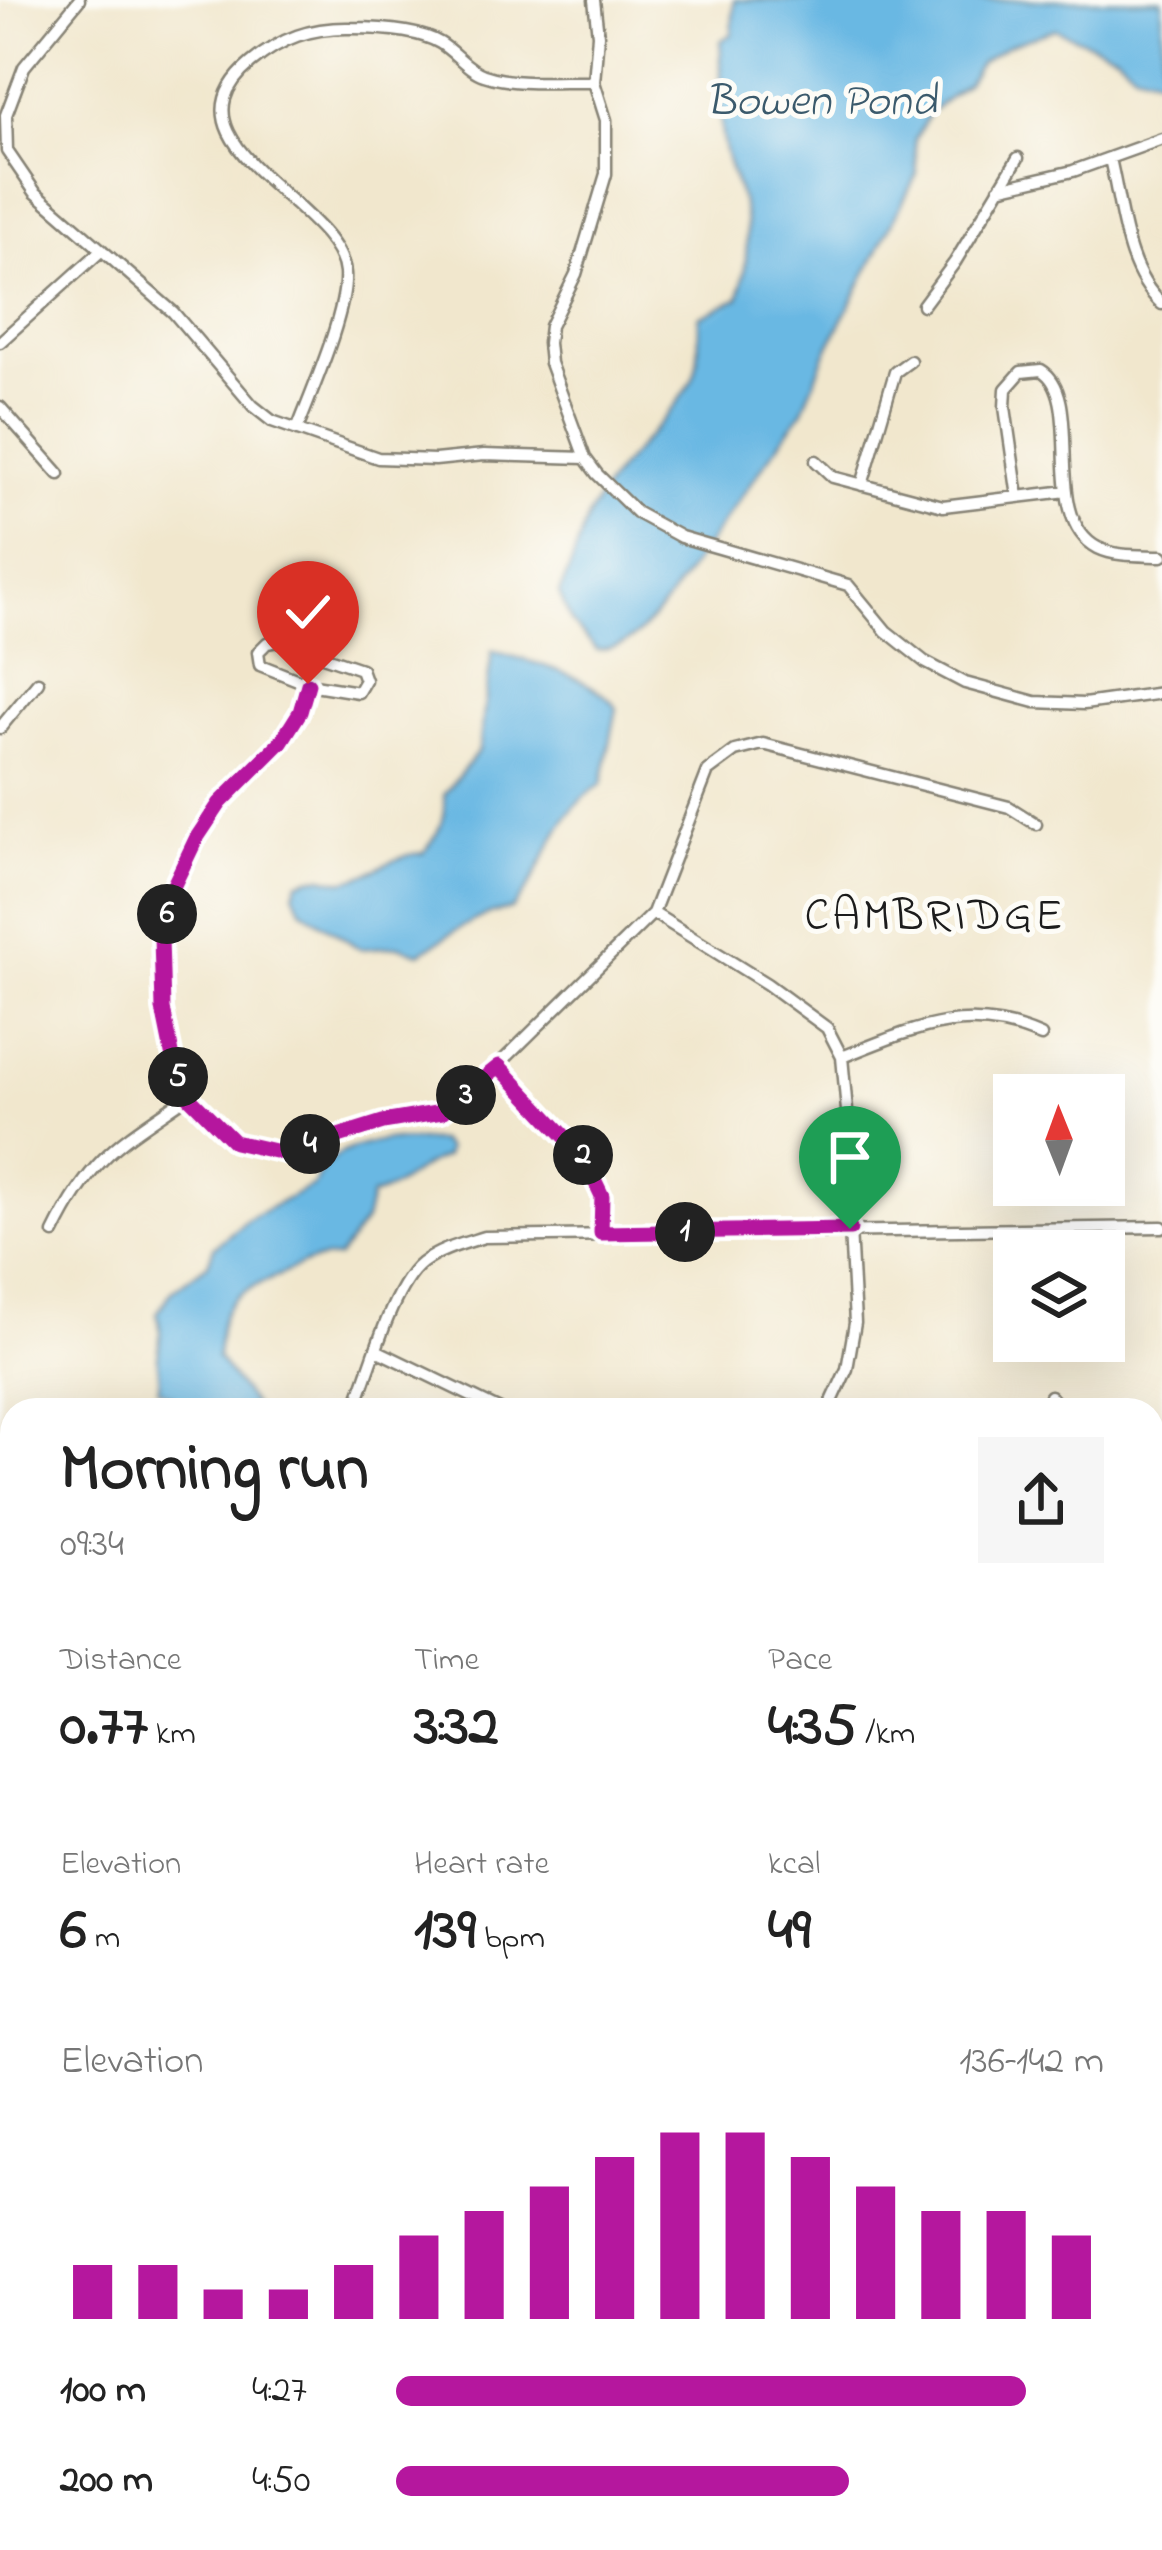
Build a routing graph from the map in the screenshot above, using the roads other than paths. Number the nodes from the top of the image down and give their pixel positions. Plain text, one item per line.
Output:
1 (79, 0) edge
2 (594, 0) edge
3 (594, 82) junction
4 (1162, 140) edge
5 (1018, 158) dead end
6 (1110, 159) junction
7 (998, 188) junction
8 (102, 250) junction
9 (1162, 304) edge
10 (923, 305) dead end
11 (0, 343) edge
12 (910, 361) dead end
13 (0, 407) edge
14 (298, 430) junction
15 (585, 458) junction
16 (816, 461) dead end
17 (59, 474) dead end
18 (862, 485) junction
19 (1067, 490) junction
20 (1018, 497) junction
21 (1162, 556) edge
22 (38, 682) dead end
23 (308, 684) junction
24 (1162, 693) edge
25 (0, 728) edge
26 (1036, 824) dead end
27 (653, 913) junction
28 (1041, 1036) dead end
29 (842, 1057) junction
30 (499, 1066) junction
31 (188, 1096) junction
32 (1162, 1227) edge
33 (850, 1229) junction
34 (54, 1232) dead end
35 (601, 1233) junction
36 (378, 1351) junction
37 (359, 1398) edge
38 (475, 1398) edge
39 (833, 1398) edge

1 - 8 street
2 - 3 street
3 - 14 street
3 - 15 street
4 - 6 street
5 - 7 street
6 - 7 street
6 - 9 street
7 - 10 street
8 - 11 street
8 - 14 street
12 - 18 street
13 - 17 street
14 - 15 street
15 - 24 street
16 - 18 street
18 - 20 street
19 - 20 street
19 - 20 street
19 - 21 street
22 - 25 street
23 - 23 street
23 - 31 street
26 - 27 street
27 - 29 street
27 - 30 street
28 - 29 street
29 - 33 street
30 - 31 street
30 - 35 street
31 - 34 street
32 - 33 street
33 - 35 street
33 - 39 street
35 - 36 street
36 - 37 street
36 - 38 street

